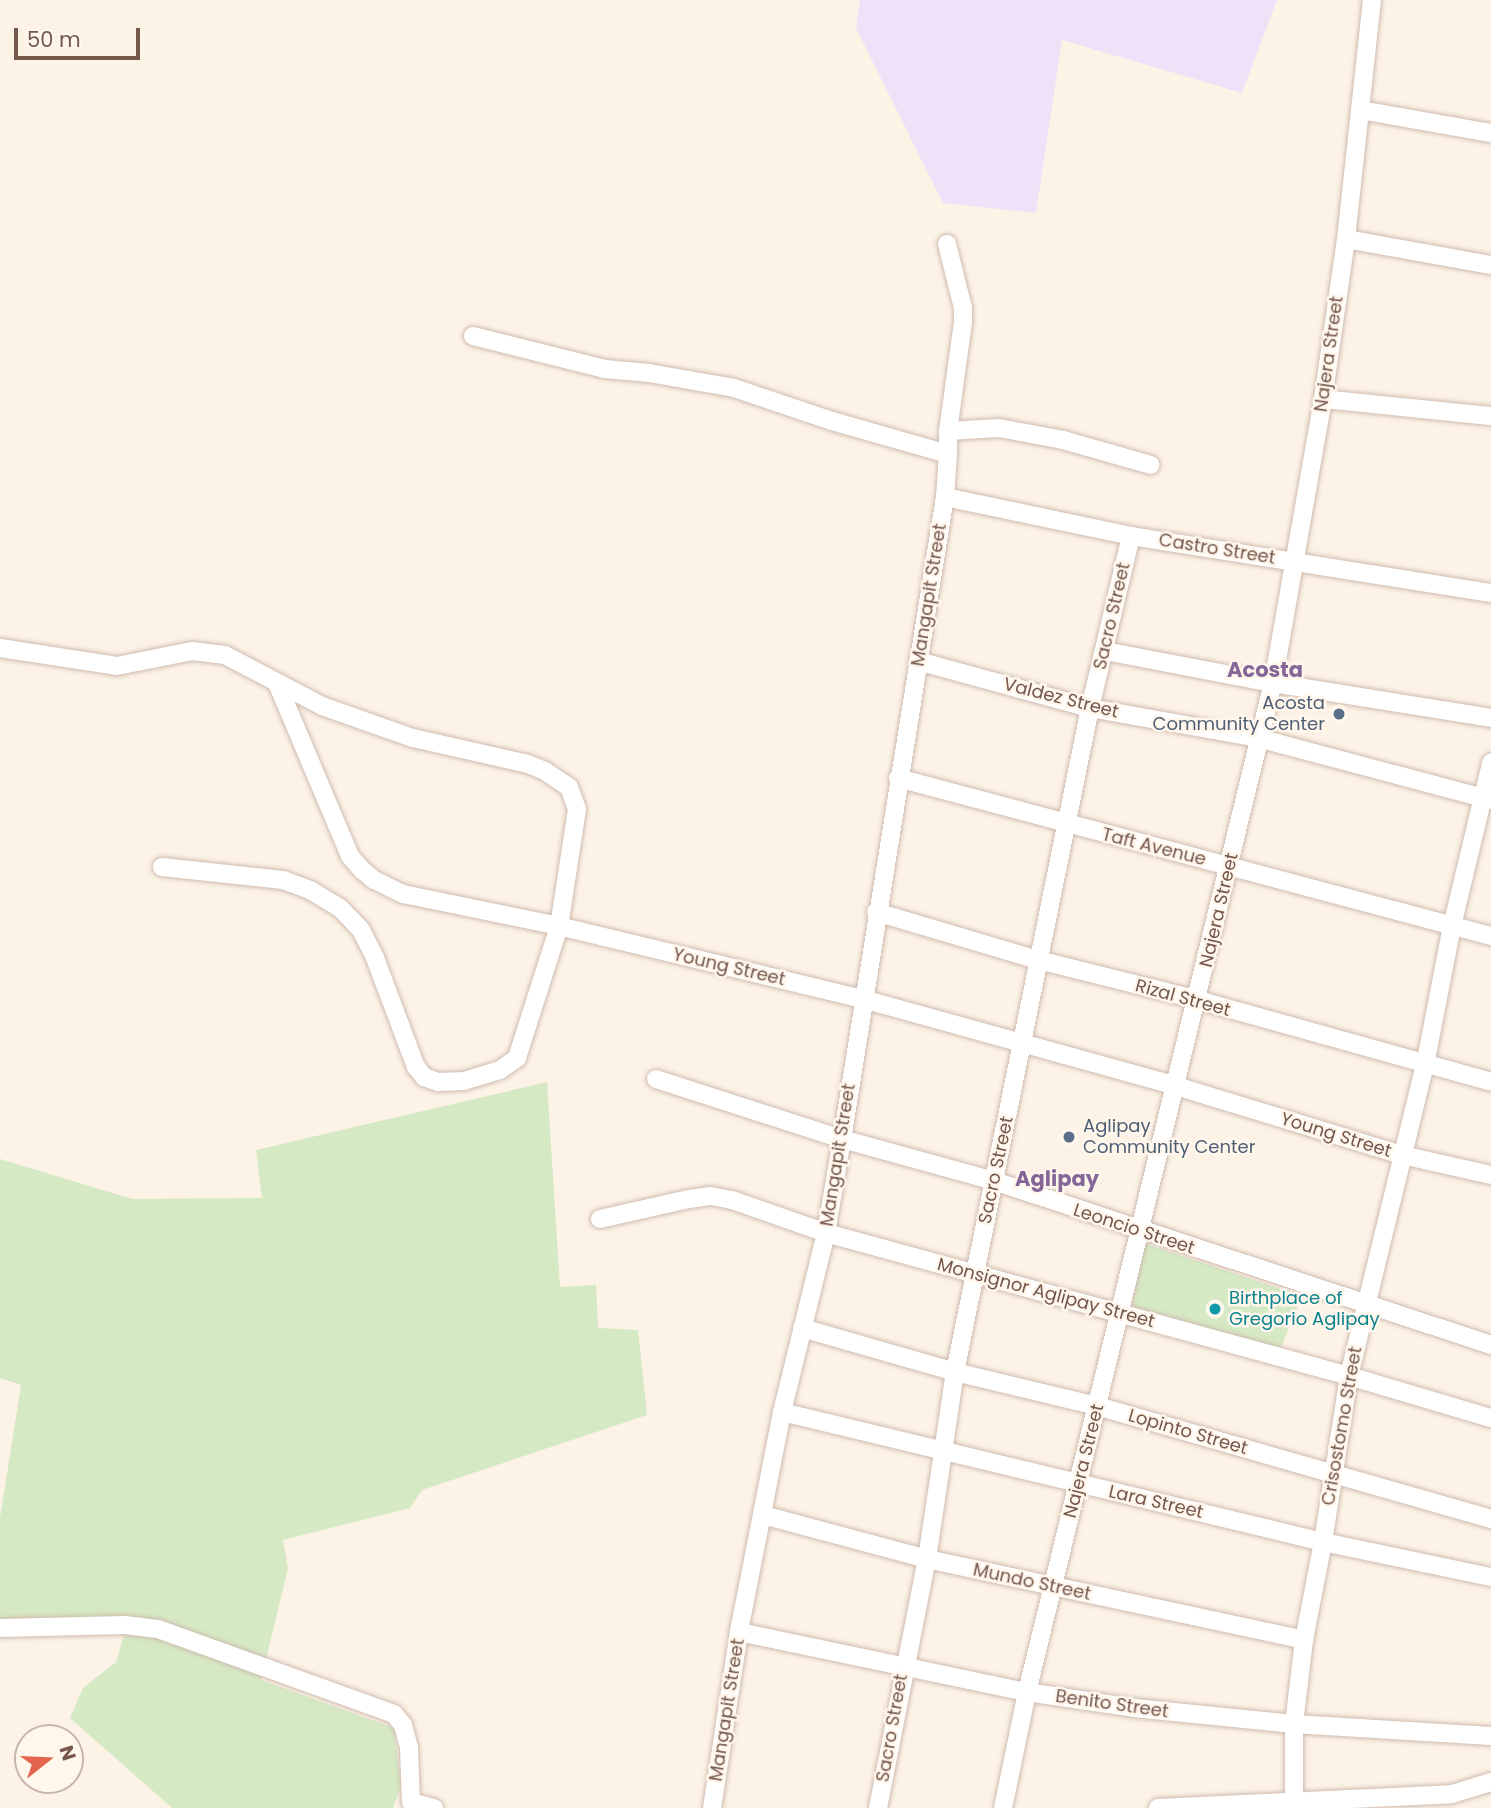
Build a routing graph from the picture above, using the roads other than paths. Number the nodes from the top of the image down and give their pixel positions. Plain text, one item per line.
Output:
1 (1372, 0) edge
2 (1360, 110) junction
3 (1491, 133) edge
4 (1346, 239) junction
5 (947, 244) dead end
6 (1491, 265) edge
7 (473, 336) dead end
8 (1323, 399) junction
9 (1491, 416) edge
10 (948, 431) junction
11 (948, 454) junction
12 (1151, 465) dead end
13 (945, 497) junction
14 (1131, 536) junction
15 (1296, 562) junction
16 (1491, 593) edge
17 (0, 648) edge
18 (1105, 651) junction
19 (918, 661) junction
20 (277, 683) junction
21 (1273, 683) junction
22 (1090, 708) junction
23 (1491, 718) edge
24 (1258, 738) junction
25 (1491, 763) edge
26 (898, 778) junction
27 (1487, 799) edge
28 (1068, 826) junction
29 (1229, 866) junction
30 (163, 867) dead end
31 (876, 912) junction
32 (559, 926) junction
33 (1452, 926) junction
34 (1491, 936) edge
35 (1038, 960) junction
36 (863, 999) junction
37 (1198, 1000) junction
38 (1022, 1046) junction
39 (1425, 1065) junction
40 (656, 1079) dead end
41 (1491, 1082) edge
42 (1176, 1086) junction
43 (842, 1139) junction
44 (1402, 1155) junction
45 (1491, 1175) edge
46 (994, 1181) junction
47 (600, 1219) dead end
48 (1140, 1232) junction
49 (825, 1233) junction
50 (975, 1273) junction
51 (1366, 1304) junction
52 (1118, 1313) junction
53 (802, 1328) junction
54 (1491, 1345) edge
55 (955, 1372) junction
56 (1349, 1376) junction
57 (1097, 1406) junction
58 (782, 1412) junction
59 (1491, 1418) edge
60 (941, 1451) junction
61 (1332, 1472) junction
62 (1077, 1484) junction
63 (763, 1515) junction
64 (1491, 1519) edge
65 (1323, 1542) junction
66 (927, 1559) junction
67 (1491, 1577) edge
68 (1054, 1587) junction
69 (0, 1628) edge
70 (739, 1632) junction
71 (1304, 1640) junction
72 (904, 1665) junction
73 (1027, 1692) junction
74 (1294, 1724) junction
75 (1491, 1736) edge
76 (1491, 1782) edge
77 (1294, 1806) edge
78 (434, 1808) edge
79 (712, 1808) edge
80 (878, 1808) edge
81 (1003, 1808) edge
82 (1158, 1808) edge

1 - 2 street, Najera Street
2 - 3 street
2 - 4 street, Najera Street
4 - 6 street
4 - 8 street, Najera Street
5 - 10 street, Mangapit Street
7 - 11 street
8 - 9 street
8 - 15 street, Najera Street
10 - 11 street, Mangapit Street
10 - 12 street
11 - 13 street, Mangapit Street
13 - 14 street, Castro Street
13 - 19 street, Mangapit Street
14 - 15 street, Castro Street
14 - 18 street, Sacro Street
15 - 16 street, Castro Street
15 - 21 street, Najera Street
17 - 20 street
18 - 21 street
18 - 22 street, Sacro Street
19 - 22 street, Valdez Street
19 - 26 street, Mangapit Street
20 - 32 street, Young Street
20 - 32 street
21 - 23 street
21 - 24 street, Najera Street
22 - 24 street, Valdez Street
22 - 28 street, Sacro Street
24 - 27 street, Valdez Street
24 - 29 street, Najera Street
25 - 27 street, Crisostomo Street
26 - 28 street, Taft Avenue
26 - 31 street, Mangapit Street
27 - 33 street, Crisostomo Street
28 - 29 street, Taft Avenue
28 - 35 street, Sacro Street
29 - 33 street, Taft Avenue
29 - 37 street, Najera Street
30 - 32 street
31 - 35 street, Rizal Street
31 - 36 street, Mangapit Street
32 - 36 street, Young Street
33 - 34 street, Taft Avenue
33 - 39 street, Crisostomo Street
35 - 37 street, Rizal Street
35 - 38 street, Sacro Street
36 - 38 street, Young Street
36 - 43 street, Mangapit Street
37 - 39 street, Rizal Street
37 - 42 street, Najera Street
38 - 42 street, Young Street
38 - 46 street, Sacro Street
39 - 41 street, Rizal Street
39 - 44 street, Crisostomo Street
40 - 43 street, Leoncio Street
42 - 44 street, Young Street
42 - 48 street, Najera Street
43 - 46 street, Leoncio Street
43 - 49 street, Mangapit Street
44 - 45 street, Young Street
44 - 51 street, Crisostomo Street
46 - 48 street, Leoncio Street
46 - 50 street, Sacro Street
47 - 49 street, Monsignor Aglipay Street
48 - 51 street, Leoncio Street
48 - 52 street, Najera Street
49 - 50 street, Monsignor Aglipay Street
49 - 53 street, Mangapit Street
50 - 52 street, Monsignor Aglipay Street
50 - 55 street, Sacro Street
51 - 54 street, Leoncio Street
51 - 56 street, Crisostomo Street
52 - 56 street, Monsignor Aglipay Street
52 - 57 street, Najera Street
53 - 55 street, Lopinto Street
53 - 58 street, Mangapit Street
55 - 57 street, Lopinto Street
55 - 60 street, Sacro Street
56 - 59 street, Monsignor Aglipay Street
56 - 61 street, Crisostomo Street
57 - 61 street, Lopinto Street
57 - 62 street, Najera Street
58 - 60 street, Lara Street
58 - 63 street, Mangapit Street
60 - 62 street, Lara Street
60 - 66 street, Sacro Street
61 - 64 street, Lopinto Street
61 - 65 street, Crisostomo Street
62 - 65 street, Lara Street
62 - 68 street, Najera Street
63 - 66 street, Mundo Street
63 - 70 street, Mangapit Street
65 - 67 street, Lara Street
65 - 71 street, Crisostomo Street
66 - 68 street, Mundo Street
66 - 72 street, Sacro Street
68 - 71 street, Mundo Street
68 - 73 street, Najera Street
69 - 78 street
70 - 72 street, Benito Street
70 - 79 street, Mangapit Street
71 - 74 street, Crisostomo Street
72 - 73 street, Benito Street
72 - 80 street, Sacro Street
73 - 74 street, Benito Street
73 - 81 street, Najera Street
74 - 75 street, Benito Street
74 - 77 street, Crisostomo Street
76 - 77 street
77 - 82 street

